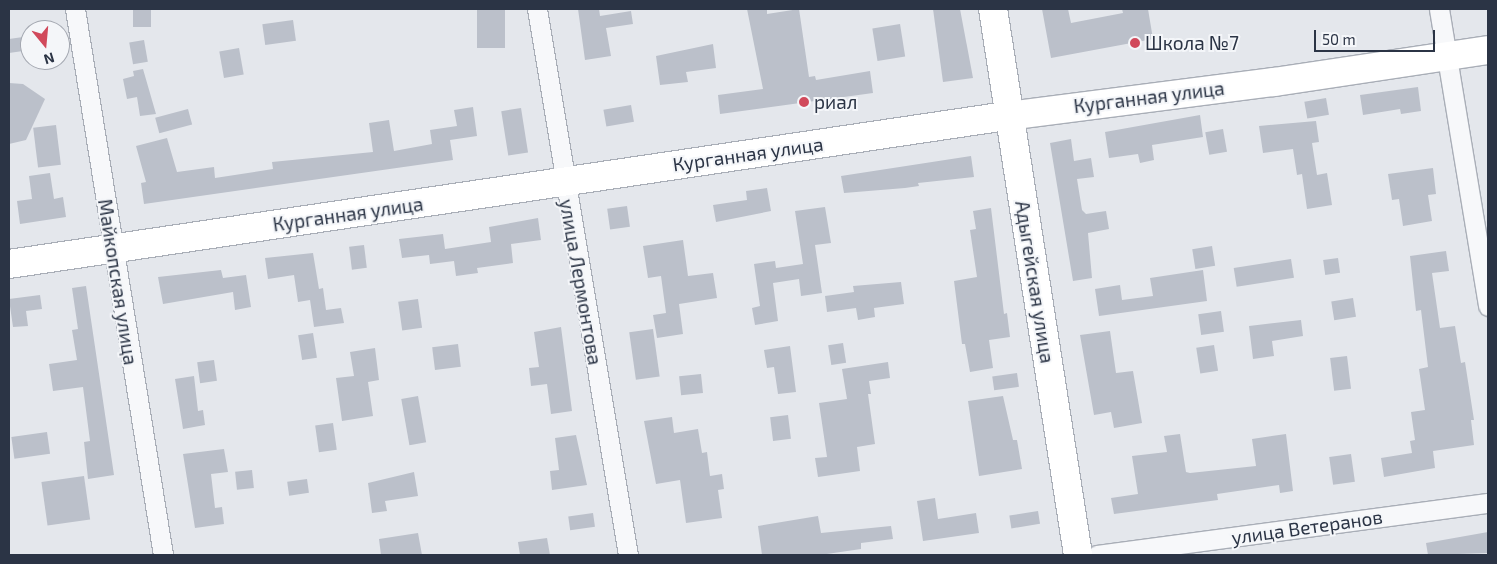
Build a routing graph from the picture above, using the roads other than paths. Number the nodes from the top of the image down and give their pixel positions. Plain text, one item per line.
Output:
1 (75, 9) edge
2 (537, 9) edge
3 (993, 9) edge
4 (1438, 9) edge
5 (1488, 50) edge
6 (1447, 56) junction
7 (1007, 116) junction
8 (564, 182) junction
9 (112, 249) junction
10 (9, 264) edge
11 (1488, 306) edge
12 (1488, 503) edge
13 (163, 555) edge
14 (628, 555) edge
15 (1078, 555) edge
16 (1097, 555) edge

1 - 9 street, Майкопская улица
2 - 8 street, улица Лермонтова
3 - 7 street, Адыгейская улица
4 - 6 street
5 - 6 street, Курганная улица
6 - 7 street, Курганная улица
6 - 11 street
7 - 8 street, Курганная улица
7 - 15 street, Адыгейская улица
8 - 9 street, Курганная улица
8 - 14 street, улица Лермонтова
9 - 10 street, Курганная улица
9 - 13 street, Майкопская улица
12 - 16 street, улица Ветеранов

